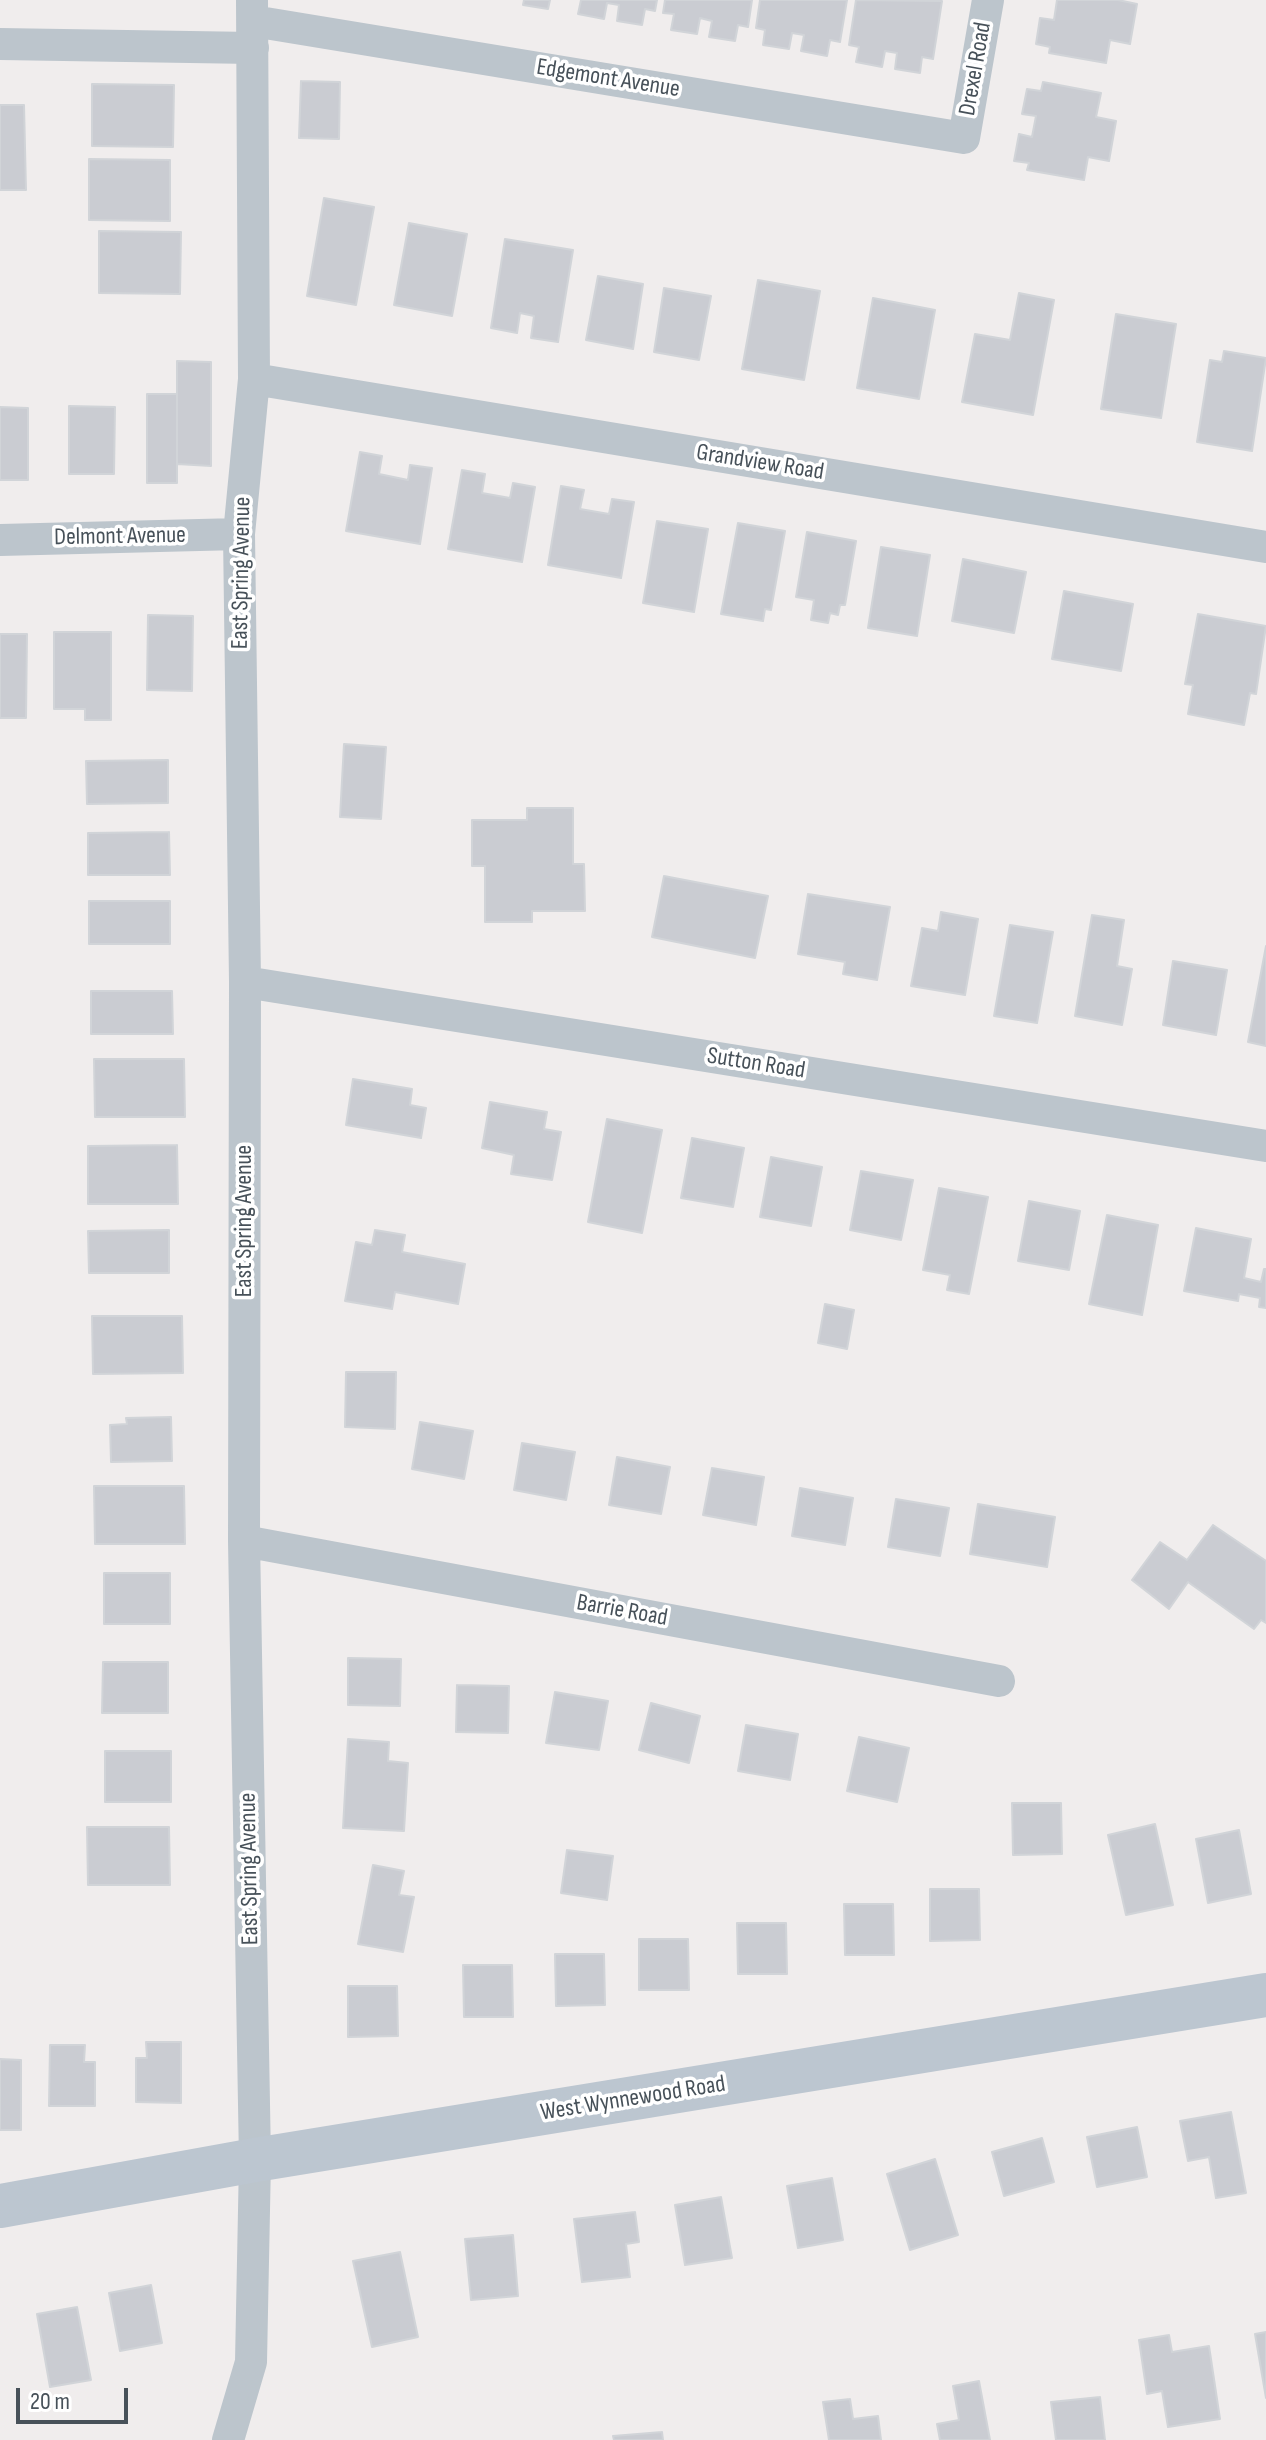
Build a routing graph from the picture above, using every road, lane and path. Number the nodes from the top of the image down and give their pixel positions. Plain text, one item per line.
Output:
1 (988, 0) edge
2 (253, 23) edge
3 (0, 44) edge
4 (964, 138) joint
5 (254, 379) junction
6 (239, 534) junction
7 (0, 540) edge
8 (1266, 547) edge
9 (245, 982) junction
10 (1266, 1146) edge
11 (244, 1541) junction
12 (999, 1681) dead end
13 (1266, 1995) edge
14 (255, 2160) junction
15 (0, 2206) edge
16 (228, 2440) edge

1 - 4 street, Drexel Road
2 - 3 street, Edgemont Avenue
2 - 4 street, Edgemont Avenue
2 - 5 street, East Spring Avenue
5 - 6 street, East Spring Avenue
5 - 8 street, Grandview Road
6 - 7 street, Delmont Avenue
6 - 9 street, East Spring Avenue
9 - 10 street, Sutton Road
9 - 11 street, East Spring Avenue
11 - 12 street, Barrie Road
11 - 14 street, East Spring Avenue
13 - 14 main road, West Wynnewood Road
14 - 15 main road, West Wynnewood Road
14 - 16 street, East Spring Avenue

